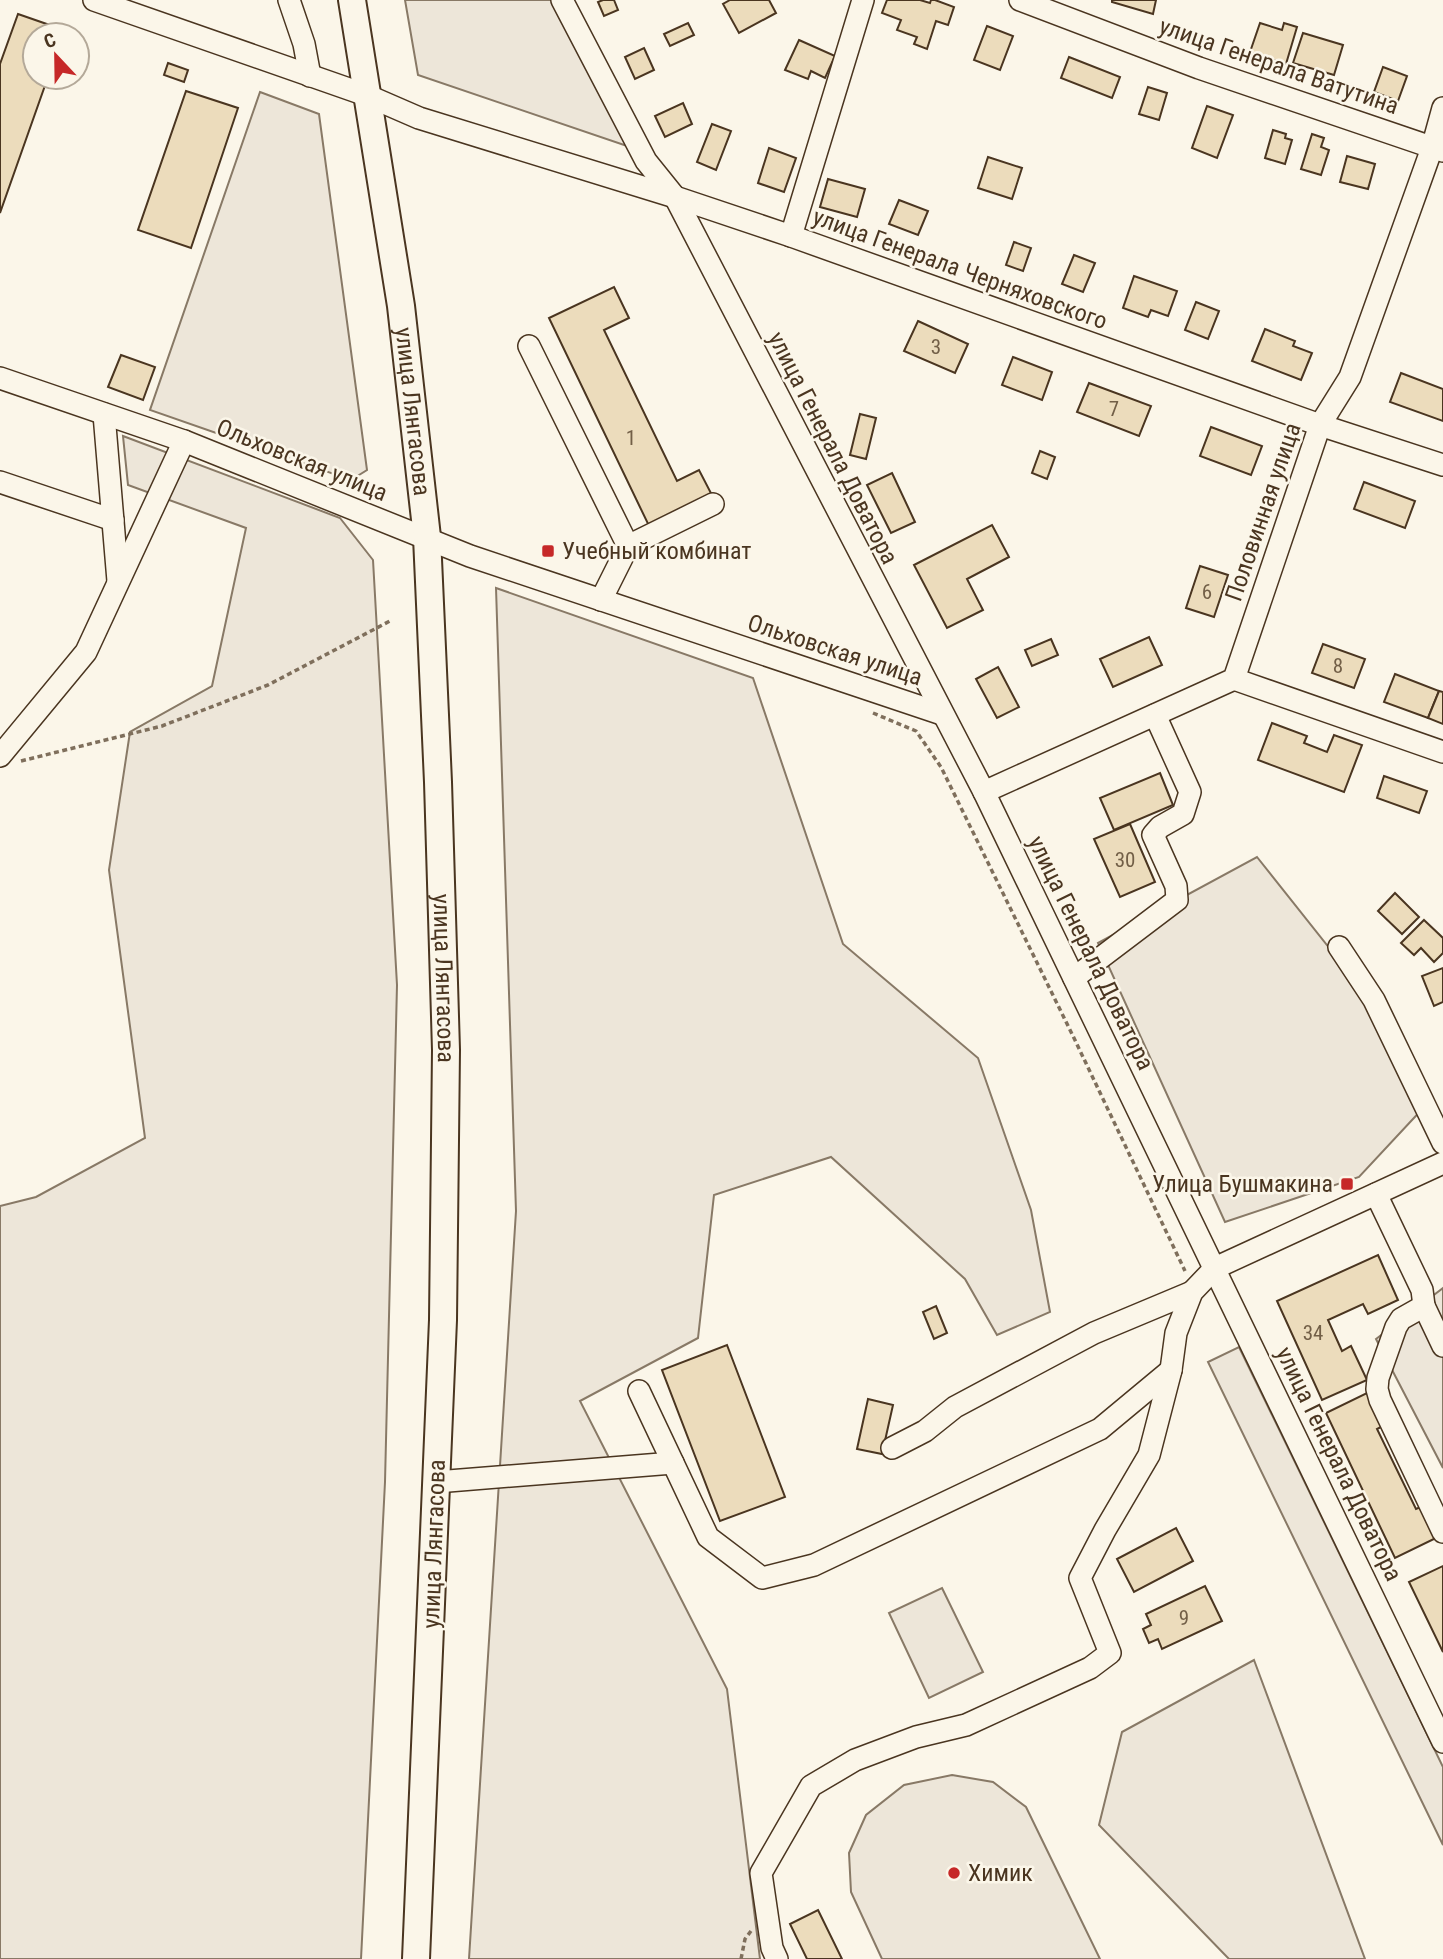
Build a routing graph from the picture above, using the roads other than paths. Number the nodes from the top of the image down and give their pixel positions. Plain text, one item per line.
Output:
1 (94, 0) edge
2 (289, 0) edge
3 (352, 0) edge
4 (562, 0) edge
5 (863, 0) edge
6 (1020, 0) edge
7 (310, 76) junction
8 (366, 95) junction
9 (1443, 108) edge
10 (1438, 149) edge
11 (675, 197) junction
12 (791, 236) junction
13 (530, 346) dead end
14 (0, 379) edge
15 (104, 414) junction
16 (1320, 425) junction
17 (184, 441) junction
18 (1443, 466) edge
19 (0, 482) edge
20 (713, 504) dead end
21 (113, 520) junction
22 (427, 537) junction
23 (628, 546) junction
24 (118, 583) junction
25 (601, 600) junction
26 (1234, 679) junction
27 (942, 714) junction
28 (1155, 715) junction
29 (1443, 752) edge
30 (7, 759) edge
31 (984, 792) junction
32 (1339, 947) dead end
33 (1074, 978) junction
34 (1443, 1143) edge
35 (1443, 1163) edge
36 (1376, 1194) junction
37 (1215, 1268) junction
38 (1192, 1292) junction
39 (1424, 1306) junction
40 (1443, 1346) edge
41 (1171, 1370) junction
42 (639, 1391) dead end
43 (892, 1448) dead end
44 (673, 1463) junction
45 (436, 1482) junction
46 (1443, 1532) edge
47 (1438, 1720) edge
48 (1443, 1742) edge
49 (772, 1955) edge
50 (416, 1959) edge

1 - 7 street, улица Генерала Черняховского
2 - 7 street
3 - 8 main road, улица Лянгасова
4 - 11 street
5 - 12 street
6 - 10 street, улица Генерала Ватутина
7 - 8 street, улица Генерала Черняховского
8 - 11 street, улица Генерала Черняховского
8 - 22 main road, улица Лянгасова
9 - 10 street, Половинная улица
10 - 16 street, Половинная улица
11 - 12 street, улица Генерала Черняховского
11 - 27 street, улица Генерала Доватора
12 - 16 street, улица Генерала Черняховского
13 - 23 street
14 - 15 street, Ольховская улица
15 - 17 street, Ольховская улица
15 - 21 street
16 - 18 street, улица Генерала Черняховского
16 - 26 street, Половинная улица
17 - 22 street, Ольховская улица
17 - 24 street
19 - 21 street
20 - 23 street
21 - 24 street
22 - 25 street, Ольховская улица
22 - 45 main road, улица Лянгасова
23 - 25 street
24 - 30 street
25 - 27 street, Ольховская улица
26 - 28 street
26 - 29 street
27 - 31 street, улица Генерала Доватора
28 - 31 street
28 - 33 street
31 - 33 street, улица Генерала Доватора
32 - 34 street
33 - 37 street, улица Генерала Доватора
35 - 36 street
36 - 37 street
36 - 39 street
37 - 38 street
37 - 47 street, улица Генерала Доватора
38 - 41 street
38 - 43 street
39 - 40 street
39 - 46 street
41 - 44 street
41 - 49 street
42 - 44 street
44 - 45 street
45 - 50 main road, улица Лянгасова
47 - 48 street, улица Генерала Доватора

